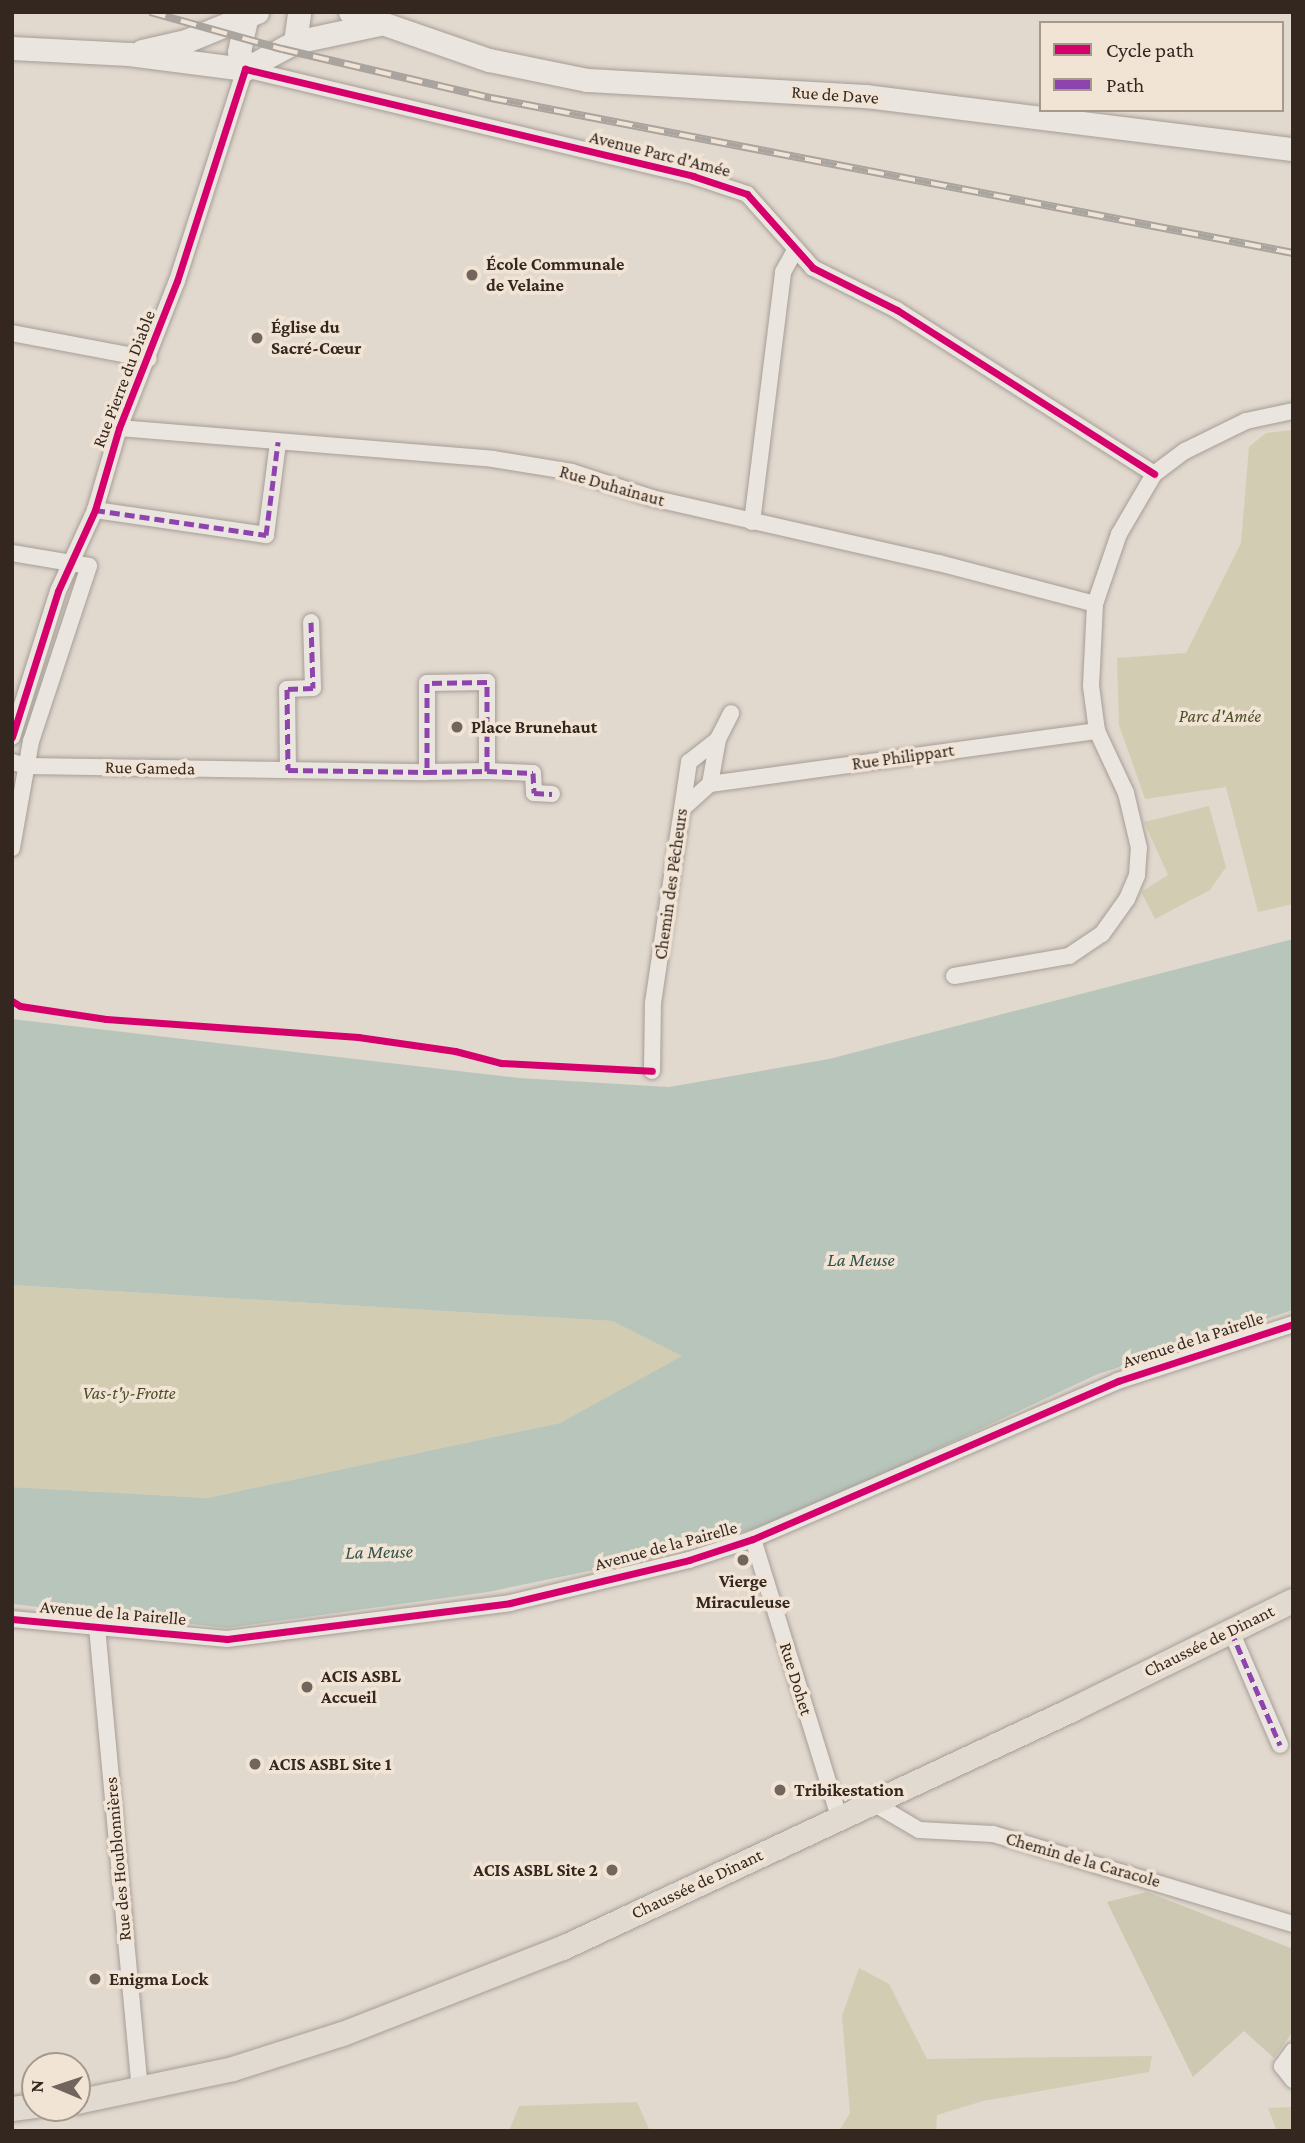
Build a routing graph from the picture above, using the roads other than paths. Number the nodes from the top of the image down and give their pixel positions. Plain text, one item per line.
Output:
1 (299, 12) edge
2 (350, 12) edge
3 (251, 16) edge
4 (382, 24) junction
5 (295, 42) junction
6 (12, 48) edge
7 (129, 54) junction
8 (245, 69) junction
9 (1293, 149) edge
10 (796, 249) junction
11 (12, 333) edge
12 (149, 359) junction
13 (1293, 411) edge
14 (120, 428) junction
15 (278, 442) junction
16 (1154, 474) junction
17 (95, 510) junction
18 (752, 522) junction
19 (12, 553) edge
20 (71, 560) junction
21 (1096, 604) junction
22 (311, 622) dead end
23 (730, 713) dead end
24 (1097, 731) junction
25 (12, 737) edge
26 (718, 739) junction
27 (20, 764) edge
28 (288, 770) junction
29 (427, 772) junction
30 (487, 772) junction
31 (710, 784) junction
32 (552, 794) dead end
33 (682, 809) junction
34 (12, 848) edge
35 (954, 976) dead end
36 (652, 1071) dead end
37 (1293, 1324) edge
38 (753, 1539) junction
39 (1293, 1601) edge
40 (12, 1619) edge
41 (97, 1627) junction
42 (1231, 1630) junction
43 (1280, 1745) dead end
44 (875, 1804) junction
45 (839, 1820) junction
46 (1293, 1924) edge
47 (1293, 2051) edge
48 (1293, 2080) edge
49 (140, 2091) junction
50 (91, 2100) edge

1 - 5 main road
2 - 4 main road, Rue de Dave
3 - 7 main road
3 - 8 main road
4 - 5 main road
4 - 9 main road, Rue de Dave
5 - 8 main road
6 - 7 main road
7 - 8 main road
8 - 10 street, Avenue Parc d'Amée
8 - 12 street, Rue Pierre du Diable
10 - 16 street, Avenue Parc d'Amée
10 - 18 street
11 - 12 street
12 - 14 street, Rue Pierre du Diable
13 - 16 street
14 - 15 street, Rue Duhainaut
14 - 17 street, Rue Pierre du Diable
15 - 17 street
15 - 18 street, Rue Duhainaut
16 - 21 street
17 - 20 street, Rue Pierre du Diable
18 - 21 street, Rue Duhainaut
19 - 20 street
20 - 25 street, Rue Pierre du Diable
20 - 27 street
21 - 24 street
22 - 28 street
23 - 26 street, Chemin des Pêcheurs
24 - 31 street, Rue Philippart
24 - 35 street
26 - 31 street
26 - 33 street, Chemin des Pêcheurs
27 - 28 street, Rue Gameda
27 - 34 street
28 - 29 street, Rue Gameda
29 - 30 street
29 - 30 street
30 - 32 street
31 - 33 street
33 - 36 street, Chemin des Pêcheurs
37 - 38 street, Avenue de la Pairelle
38 - 41 street, Avenue de la Pairelle
38 - 45 street, Rue Dohet
39 - 42 main road, Chaussée de Dinant
40 - 41 street, Avenue de la Pairelle
41 - 49 street, Rue des Houblonnières
42 - 43 street
42 - 44 main road, Chaussée de Dinant
44 - 45 main road, Chaussée de Dinant
44 - 46 street, Chemin de la Caracole
45 - 49 main road, Chaussée de Dinant
47 - 48 street
49 - 50 main road, Chaussée de Dinant

